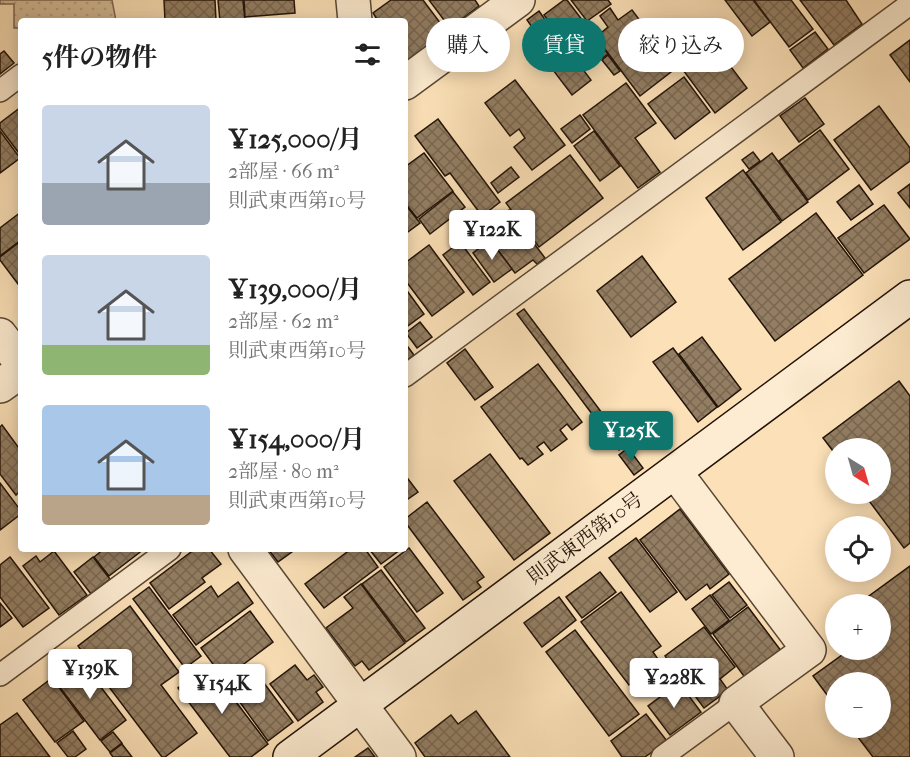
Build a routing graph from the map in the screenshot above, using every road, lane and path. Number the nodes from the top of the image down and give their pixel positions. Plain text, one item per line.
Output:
1 (353, 0) edge
2 (519, 0) edge
3 (910, 4) edge
4 (354, 18) edge
5 (18, 77) edge
6 (408, 81) edge
7 (0, 91) edge
8 (910, 297) edge
9 (0, 335) edge
10 (18, 359) edge
11 (18, 373) edge
12 (408, 374) edge
13 (0, 386) edge
14 (675, 472) junction
15 (166, 552) edge
16 (246, 552) edge
17 (0, 675) edge
18 (736, 703) junction
19 (360, 705) junction
20 (290, 757) edge
21 (399, 757) edge
22 (662, 757) edge
23 (777, 757) edge

1 - 4 street
2 - 6 street
3 - 12 lane
5 - 7 lane
8 - 14 street, 則武東西第10号
9 - 10 street
11 - 13 street
14 - 18 street
14 - 19 street, 則武東西第10号
15 - 17 lane
16 - 19 street
18 - 22 lane
18 - 23 street
19 - 20 street, 則武東西第10号
19 - 21 street

